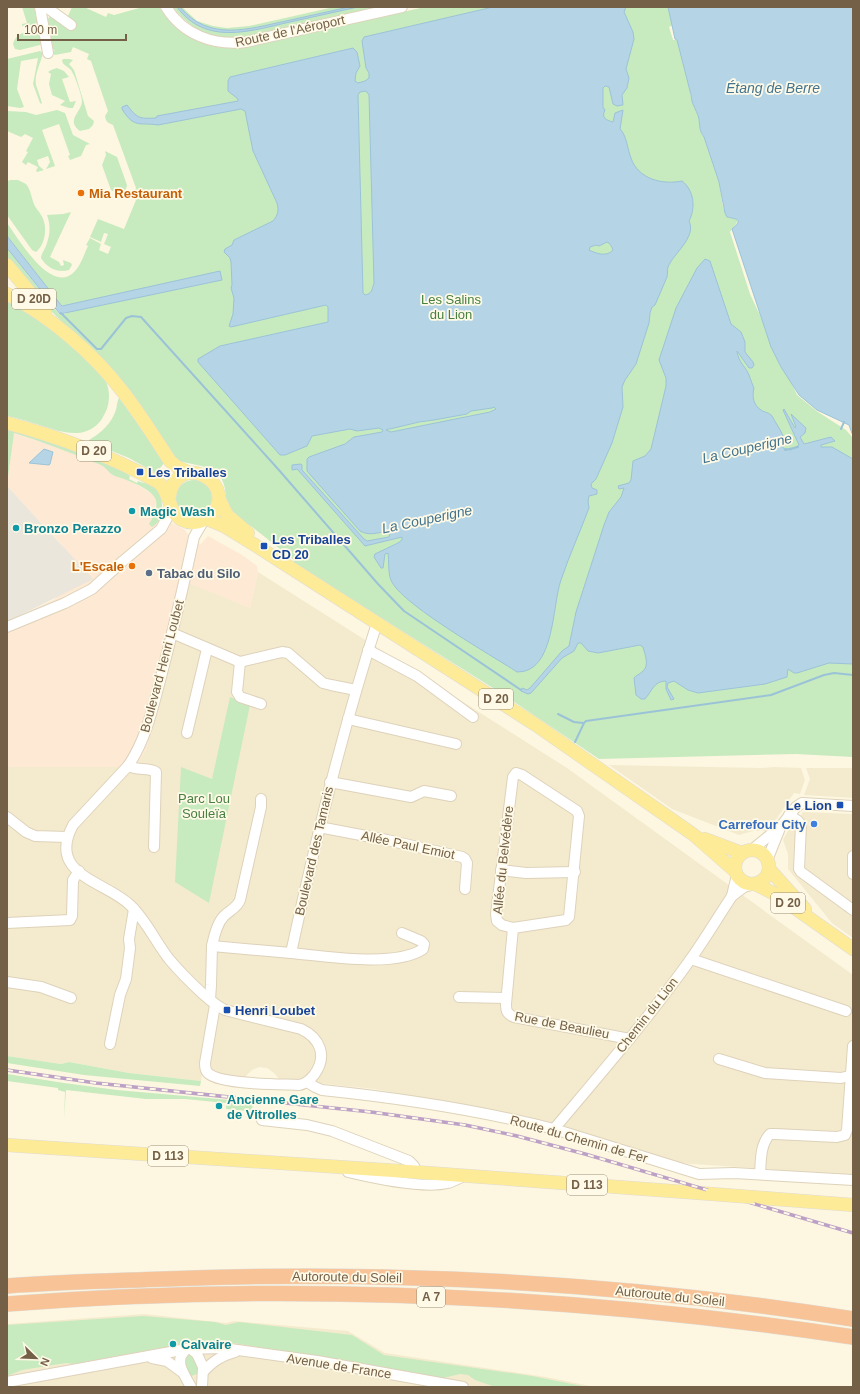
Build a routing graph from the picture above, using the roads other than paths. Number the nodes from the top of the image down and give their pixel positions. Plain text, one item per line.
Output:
1 (40, 7) edge
2 (46, 7) edge
3 (166, 7) edge
4 (402, 7) edge
5 (71, 25) dead end
6 (48, 53) dead end
7 (7, 265) edge
8 (7, 294) edge
9 (64, 331) junction
10 (7, 423) edge
11 (190, 472) junction
12 (219, 499) junction
13 (169, 502) junction
14 (205, 519) junction
15 (184, 520) junction
16 (161, 529) junction
17 (194, 537) junction
18 (294, 570) junction
19 (377, 622) junction
20 (7, 627) edge
21 (172, 634) junction
22 (207, 649) junction
23 (368, 650) junction
24 (240, 662) junction
25 (356, 690) junction
26 (261, 704) dead end
27 (473, 717) dead end
28 (348, 719) junction
29 (187, 733) dead end
30 (456, 744) dead end
31 (128, 766) junction
32 (330, 782) junction
33 (451, 796) dead end
34 (261, 799) dead end
35 (853, 806) edge
36 (789, 815) junction
37 (7, 817) edge
38 (780, 826) junction
39 (319, 827) junction
40 (694, 835) junction
41 (67, 838) junction
42 (154, 848) dead end
43 (747, 851) junction
44 (853, 856) edge
45 (769, 864) junction
46 (502, 870) junction
47 (79, 871) junction
48 (575, 872) junction
49 (736, 873) junction
50 (853, 874) edge
51 (753, 884) junction
52 (465, 889) dead end
53 (732, 896) junction
54 (134, 909) junction
55 (853, 910) edge
56 (7, 923) edge
57 (818, 924) junction
58 (513, 928) junction
59 (402, 933) dead end
60 (212, 946) junction
61 (853, 949) edge
62 (291, 953) junction
63 (691, 959) junction
64 (7, 982) edge
65 (460, 997) dead end
66 (71, 998) dead end
67 (506, 998) junction
68 (212, 1002) junction
69 (846, 1011) dead end
70 (630, 1039) junction
71 (110, 1044) dead end
72 (853, 1046) edge
73 (719, 1059) dead end
74 (852, 1075) edge
75 (308, 1082) junction
76 (262, 1120) dead end
77 (554, 1129) junction
78 (850, 1130) edge
79 (7, 1145) edge
80 (328, 1167) junction
81 (415, 1172) junction
82 (760, 1174) junction
83 (462, 1177) junction
84 (853, 1180) edge
85 (853, 1205) edge
86 (7, 1283) edge
87 (39, 1283) junction
88 (7, 1286) edge
89 (7, 1304) edge
90 (853, 1319) edge
91 (853, 1337) edge
92 (189, 1349) junction
93 (239, 1350) junction
94 (146, 1357) junction
95 (202, 1379) edge
96 (187, 1380) edge
97 (9, 1382) edge
98 (463, 1387) edge

1 - 6 street
2 - 5 street
3 - 4 street, Route de l'Aéroport
7 - 9 main road, D 20D
8 - 9 main road
9 - 11 main road
10 - 13 main road, D 20
11 - 12 main road
11 - 13 main road
12 - 14 main road
12 - 18 main road, D 20
13 - 15 main road
13 - 16 street
14 - 15 main road
14 - 17 street, Boulevard Henri Loubet
14 - 18 main road, D 20
15 - 16 street
15 - 17 street
16 - 20 street
17 - 21 street, Boulevard Henri Loubet
18 - 19 main road, D 20
19 - 23 street, Boulevard des Tamaris
19 - 40 main road, D 20
21 - 22 street
21 - 31 street, Boulevard Henri Loubet
22 - 24 street
22 - 29 street
23 - 25 street, Boulevard des Tamaris
23 - 27 street
24 - 25 street
24 - 26 street
25 - 28 street, Boulevard des Tamaris
28 - 30 street
28 - 32 street, Boulevard des Tamaris
31 - 41 street, Boulevard Henri Loubet
31 - 42 street
32 - 33 street
32 - 39 street, Boulevard des Tamaris
34 - 60 street
35 - 36 street
36 - 38 street
36 - 55 street
37 - 41 street
38 - 43 street
38 - 45 street
39 - 52 street, Allée Paul Emiot
39 - 62 street, Boulevard des Tamaris
40 - 43 main road, D 20
40 - 49 main road, D 20
41 - 47 street
43 - 45 main road
43 - 49 main road
44 - 50 street
45 - 51 main road
45 - 57 main road, D 20
46 - 48 street
46 - 48 street, Allée du Belvédère
46 - 58 street, Allée du Belvédère
47 - 54 street
47 - 56 street
48 - 58 street, Allée du Belvédère
49 - 51 main road
49 - 53 street, Chemin du Lion
51 - 53 street, Chemin du Lion
51 - 57 main road, D 20
53 - 63 street, Chemin du Lion
54 - 68 street
54 - 71 street
57 - 61 main road, D 20
58 - 67 street, Rue de Beaulieu
59 - 62 street
60 - 62 street
60 - 68 street
63 - 69 street
63 - 70 street, Chemin du Lion
64 - 66 street
65 - 67 street
67 - 70 street, Rue de Beaulieu
68 - 75 street
68 - 75 street
70 - 77 street, Chemin du Lion
72 - 74 street
73 - 74 street
74 - 78 street
75 - 77 street, Route du Chemin de Fer
76 - 81 street
77 - 82 street, Route du Chemin de Fer
78 - 82 street
79 - 80 main road, D 113
80 - 81 main road, D 113
80 - 83 street
81 - 83 main road, D 113
82 - 84 street, Route du Chemin de Fer
83 - 85 main road, D 113, bridge
86 - 87 highway
87 - 88 highway, Autoroute du Soleil / A 7
87 - 90 highway, Autoroute du Soleil / A 7
89 - 91 highway, Autoroute du Soleil / A 7
92 - 93 street, Avenue de France
92 - 94 street, Avenue de France
92 - 95 street
92 - 96 street
93 - 95 street, Avenue de France
93 - 98 street, Avenue de France
94 - 96 street
94 - 97 street, Avenue de France
95 - 96 street

